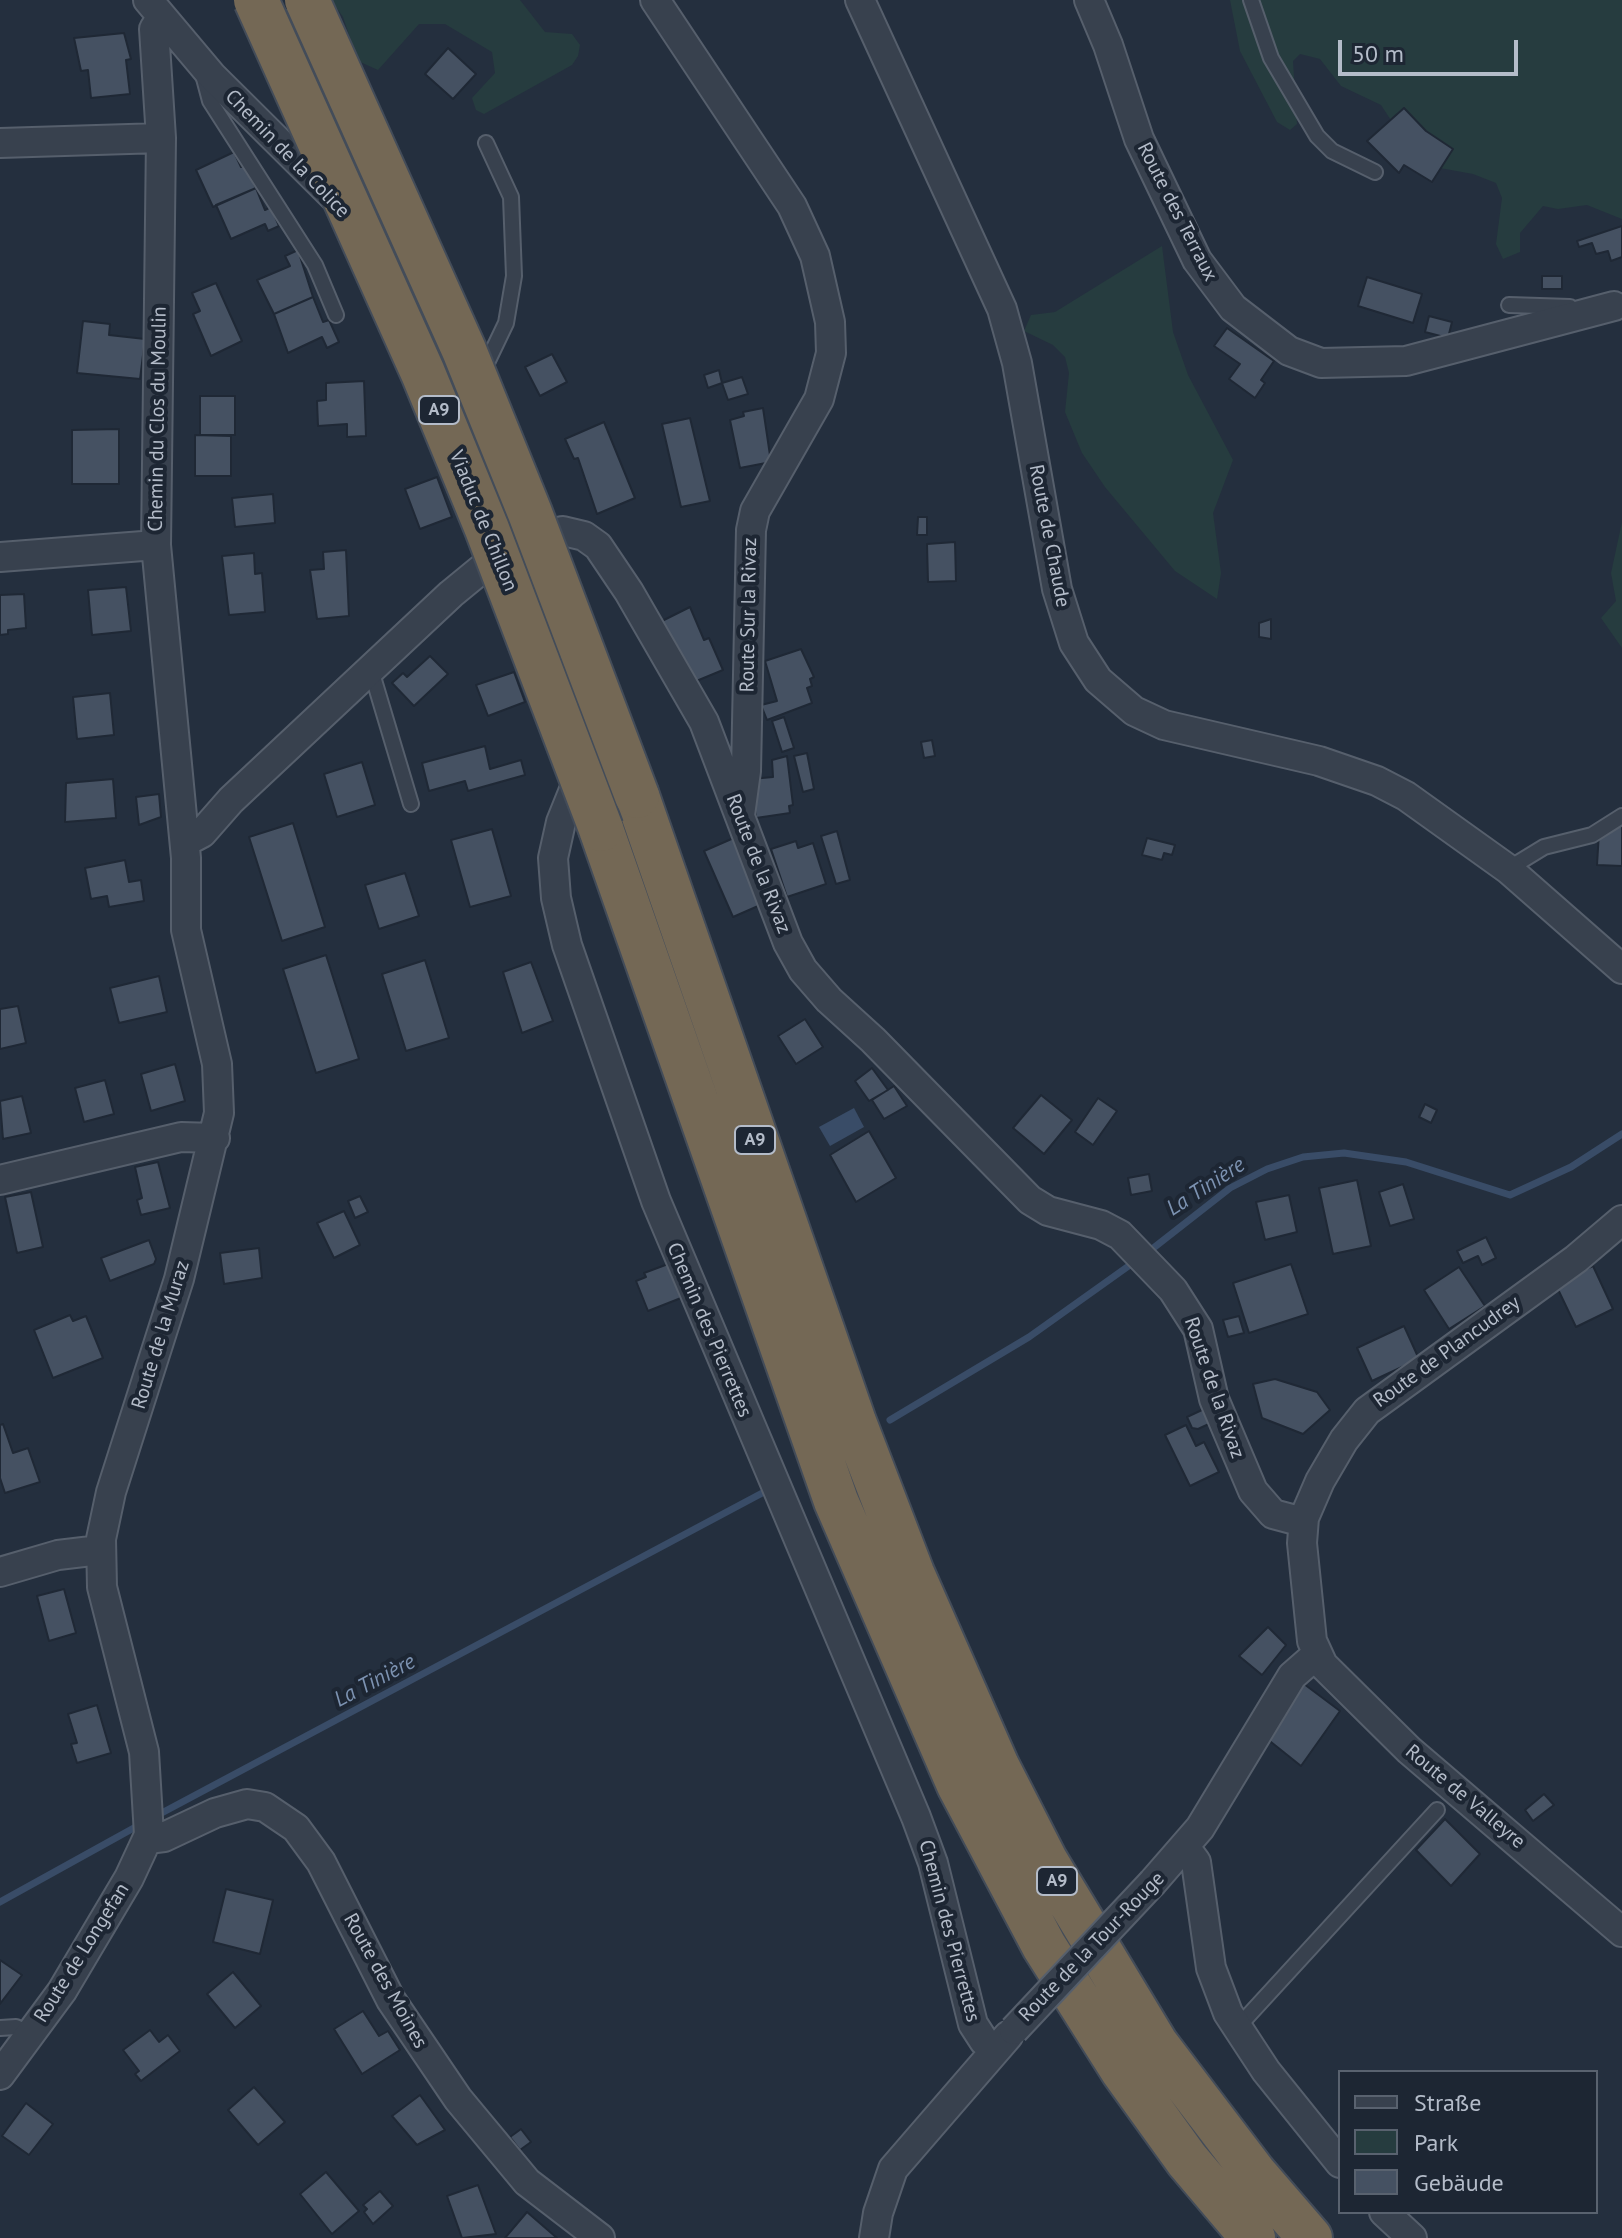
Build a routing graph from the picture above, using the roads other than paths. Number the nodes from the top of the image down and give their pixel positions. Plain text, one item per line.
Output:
1 (256, 0) edge
2 (307, 0) edge
3 (655, 0) edge
4 (860, 0) edge
5 (1089, 0) edge
6 (1251, 0) edge
7 (155, 9) edge
8 (201, 63) junction
9 (161, 138) junction
10 (0, 143) edge
11 (486, 143) dead end
12 (1375, 172) dead end
13 (1509, 305) dead end
14 (1614, 306) dead end
15 (336, 315) dead end
16 (1583, 315) junction
17 (465, 408) junction
18 (156, 545) junction
19 (517, 545) junction
20 (0, 557) edge
21 (371, 670) junction
22 (411, 804) dead end
23 (1622, 816) edge
24 (740, 818) junction
25 (185, 842) junction
26 (1508, 869) junction
27 (1622, 969) edge
28 (215, 1138) junction
29 (0, 1180) edge
30 (1622, 1220) edge
31 (1303, 1522) junction
32 (100, 1550) junction
33 (0, 1572) edge
34 (1316, 1655) junction
35 (1437, 1810) dead end
36 (148, 1822) junction
37 (1185, 1847) junction
38 (1622, 1932) edge
39 (0, 2028) edge
40 (1237, 2028) junction
41 (31, 2034) junction
42 (1004, 2040) junction
43 (0, 2075) edge
44 (1338, 2161) edge
45 (1386, 2214) edge
46 (600, 2238) edge
47 (874, 2238) edge
48 (1253, 2238) edge
49 (1310, 2238) edge
50 (1412, 2238) edge

1 - 48 highway, Viaduc de Chillon / A9, bridge
2 - 49 highway, A9, bridge
3 - 24 street, Route Sur la Rivaz
4 - 26 street, Route de Chaude
5 - 16 street, Route des Terraux
6 - 12 lane
7 - 8 street, Chemin de la Colice
7 - 9 street, Chemin du Clos du Moulin
8 - 15 lane, Chemin de la Colice
8 - 17 street, Chemin de la Colice
9 - 10 street
9 - 18 street, Chemin du Clos du Moulin
11 - 17 lane
13 - 16 lane
14 - 16 street, Route des Terraux
17 - 19 street, Chemin de la Colice
18 - 20 street
18 - 25 street, Chemin du Clos du Moulin
19 - 21 street, Route de la Rivaz
19 - 24 street, Route de la Rivaz
19 - 42 street, Chemin des Pierrettes
21 - 22 lane
21 - 25 street, Route de la Rivaz
23 - 26 lane
24 - 31 street, Route de la Rivaz
25 - 28 street, Route de la Muraz
26 - 27 street, Route de Chaude
28 - 29 street
28 - 32 street, Route de la Muraz
30 - 31 street, Route de Plancudrey
31 - 34 street, Route de Plancudrey
32 - 33 street
32 - 36 street, Route de la Muraz
34 - 37 street, Route de la Tour-Rouge
34 - 38 street, Route de Valleyre
35 - 40 lane
36 - 41 street, Route de Longefan
36 - 46 street, Route des Moines
37 - 40 street
37 - 42 street, Route de la Tour-Rouge, bridge
39 - 41 lane
40 - 44 street
41 - 43 street, Route de Longefan
42 - 47 street, Route de la Tour-Rouge
45 - 50 street

